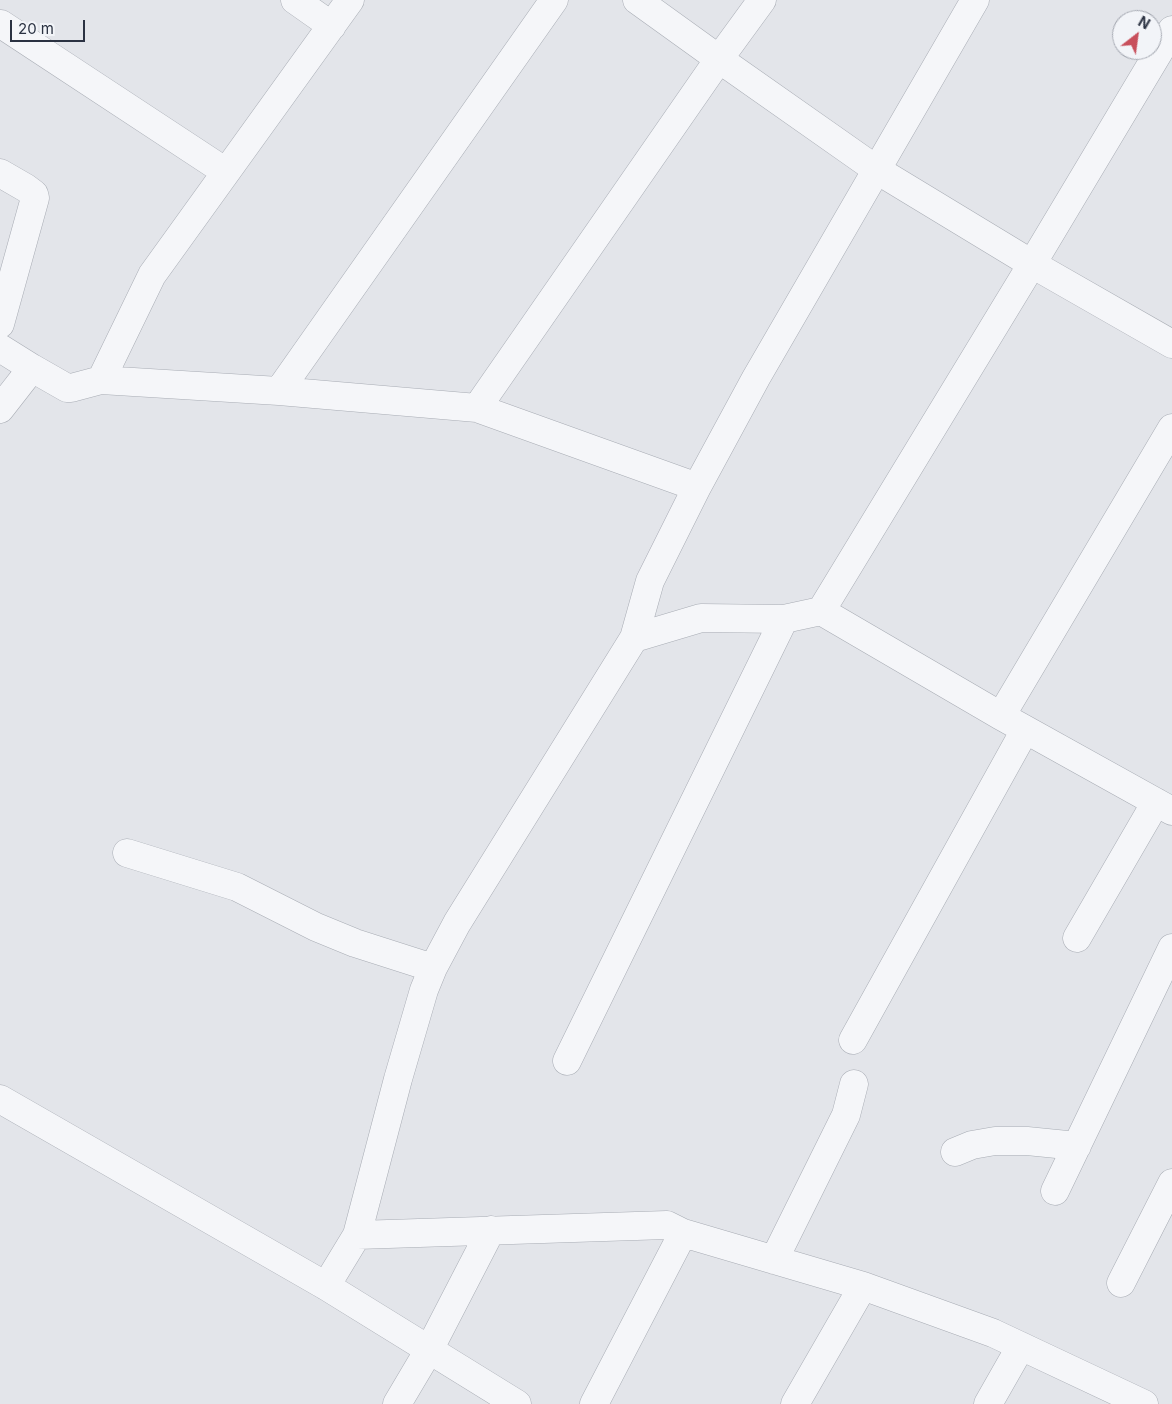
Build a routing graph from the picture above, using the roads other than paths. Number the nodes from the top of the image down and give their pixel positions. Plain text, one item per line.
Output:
1 (295, 0) edge
2 (350, 0) edge
3 (554, 0) edge
4 (638, 0) edge
5 (762, 0) edge
6 (975, 0) edge
7 (1, 24) edge
8 (332, 26) junction
9 (1172, 30) edge
10 (718, 59) junction
11 (877, 170) junction
12 (226, 172) junction
13 (0, 173) edge
14 (1032, 264) junction
15 (0, 324) edge
16 (1172, 344) edge
17 (0, 348) edge
18 (32, 368) junction
19 (101, 380) junction
20 (279, 390) junction
21 (477, 408) junction
22 (0, 409) edge
23 (1172, 428) edge
24 (697, 486) junction
25 (820, 612) junction
26 (784, 619) junction
27 (634, 638) junction
28 (1001, 716) junction
29 (1025, 730) junction
30 (1167, 806) edge
31 (127, 853) dead end
32 (1077, 938) dead end
33 (1172, 948) edge
34 (433, 968) junction
35 (853, 1040) dead end
36 (568, 1061) dead end
37 (854, 1084) dead end
38 (0, 1100) edge
39 (1077, 1146) junction
40 (955, 1152) dead end
41 (1172, 1183) edge
42 (1055, 1191) dead end
43 (491, 1230) junction
44 (683, 1233) junction
45 (357, 1235) junction
46 (774, 1260) junction
47 (1121, 1282) dead end
48 (326, 1286) junction
49 (863, 1286) junction
50 (1021, 1346) junction
51 (429, 1350) junction
52 (397, 1404) edge
53 (517, 1404) edge
54 (594, 1404) edge
55 (795, 1404) edge
56 (988, 1404) edge
57 (1144, 1404) edge

1 - 8 street
2 - 8 street
3 - 20 street
4 - 10 street
5 - 10 street
6 - 11 street
7 - 12 street
8 - 12 street
9 - 14 street
10 - 11 street
10 - 21 street
11 - 14 street
11 - 24 street
12 - 19 street
13 - 15 street
14 - 16 street
14 - 25 street
17 - 18 street
18 - 19 street
18 - 22 street
19 - 20 street
20 - 21 street
21 - 24 street
23 - 28 street
24 - 27 street
25 - 26 street
25 - 28 street
26 - 27 street
26 - 36 street
27 - 34 street
28 - 29 street
29 - 30 street
29 - 35 street
30 - 32 street
31 - 34 street
33 - 39 street
34 - 45 street
37 - 46 street
38 - 48 street
39 - 40 street
39 - 42 street
41 - 47 street
43 - 44 street
43 - 45 street
43 - 51 street
44 - 46 street
44 - 54 street
45 - 48 street
46 - 49 street
48 - 51 street
49 - 50 street
49 - 55 street
50 - 56 street
50 - 57 street
51 - 52 street
51 - 53 street

